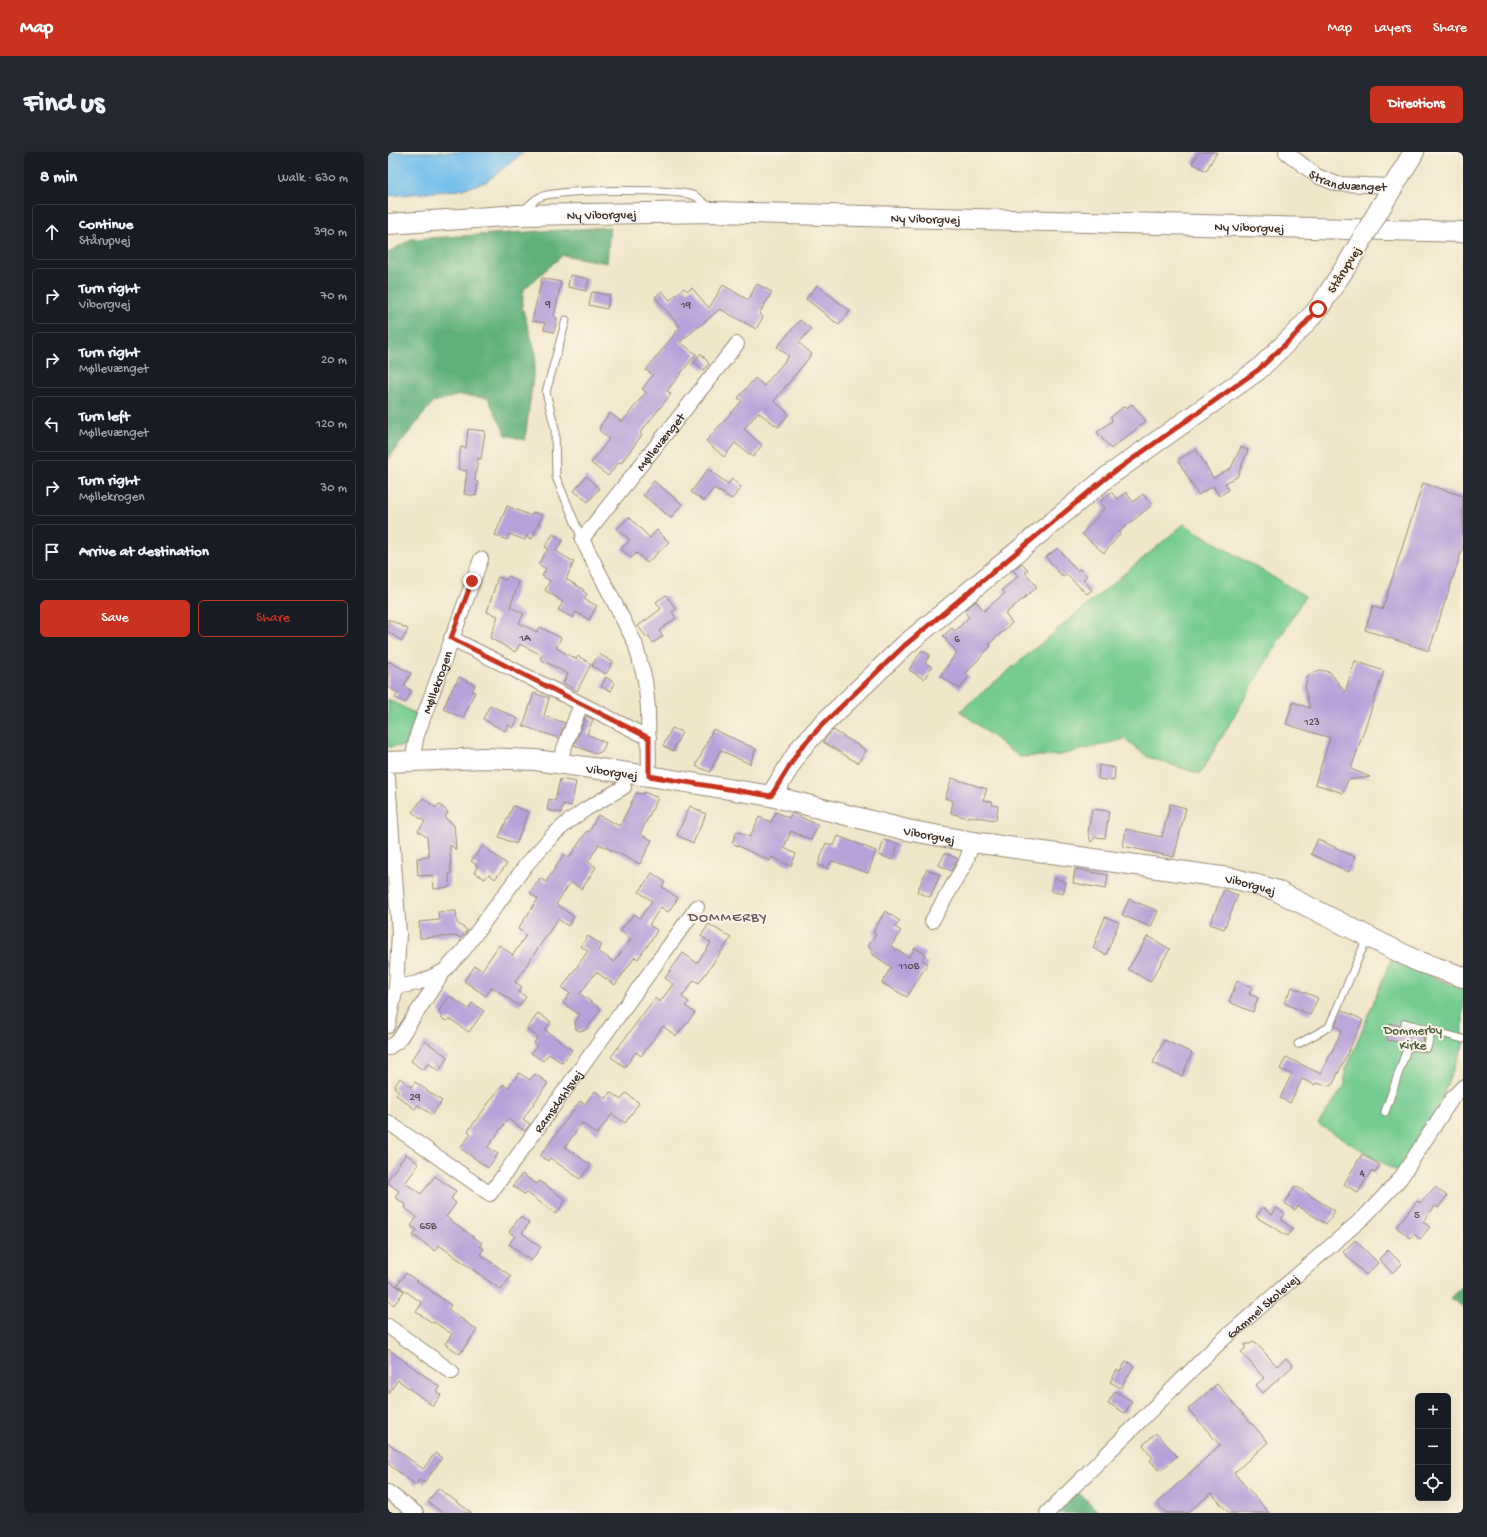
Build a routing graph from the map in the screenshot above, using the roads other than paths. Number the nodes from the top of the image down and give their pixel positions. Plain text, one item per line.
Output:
1 (1286, 152) edge
2 (1414, 152) edge
3 (1389, 193) junction
4 (390, 225) edge
5 (1463, 232) edge
6 (566, 320) dead end
7 (737, 344) dead end
8 (582, 539) junction
9 (481, 559) dead end
10 (451, 638) junction
11 (581, 704) junction
12 (649, 738) junction
13 (412, 761) junction
14 (388, 762) edge
15 (558, 764) junction
16 (649, 776) junction
17 (388, 779) edge
18 (624, 787) dead end
19 (771, 796) junction
20 (973, 842) junction
21 (390, 855) edge
22 (697, 907) dead end
23 (932, 921) dead end
24 (1368, 936) junction
25 (444, 971) junction
26 (1463, 977) edge
27 (396, 987) junction
28 (1405, 1023) dead end
29 (388, 1026) edge
30 (1428, 1029) junction
31 (1463, 1039) edge
32 (1298, 1044) dead end
33 (388, 1048) edge
34 (1463, 1087) edge
35 (1385, 1112) dead end
36 (388, 1122) edge
37 (388, 1326) edge
38 (452, 1372) dead end
39 (388, 1492) edge
40 (416, 1513) edge
41 (1047, 1513) edge

1 - 3 street, Strandvænget
2 - 3 street, Stårupvej
3 - 19 street, Stårupvej, bridge
4 - 5 street, Ny Viborgvej
6 - 8 lane
7 - 8 street, Møllevænget
8 - 12 street
9 - 10 street, Møllekrogen
10 - 11 street
10 - 13 street, Møllekrogen
11 - 12 street
11 - 15 street
12 - 16 street
13 - 14 street, Viborgvej
13 - 15 street, Viborgvej
15 - 16 street, Viborgvej
16 - 19 street, Viborgvej
17 - 21 street
18 - 25 street
19 - 20 street, Viborgvej
20 - 23 street, Viborgvej
20 - 24 street, Viborgvej
21 - 27 street
22 - 36 street, Ramsdahlsvej
24 - 26 street, Viborgvej
24 - 32 lane
25 - 27 street
25 - 33 street
27 - 29 street
28 - 30 lane
30 - 31 lane
30 - 35 lane
34 - 41 street, Gammel Skolevej
37 - 38 street
39 - 40 street

